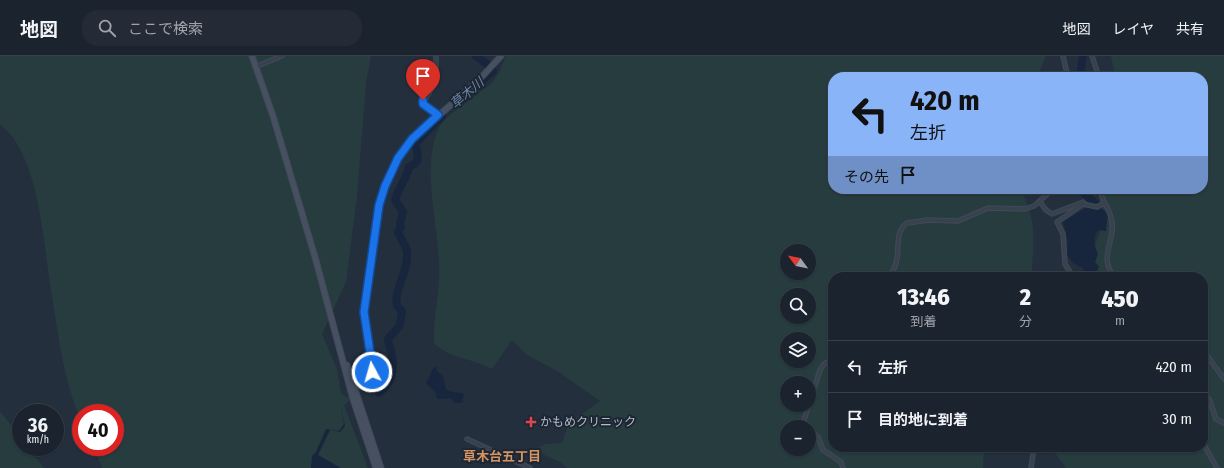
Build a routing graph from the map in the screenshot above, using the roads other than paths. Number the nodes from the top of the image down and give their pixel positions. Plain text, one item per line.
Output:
1 (252, 56) edge
2 (282, 56) edge
3 (436, 56) edge
4 (501, 56) edge
5 (1063, 56) edge
6 (1092, 56) edge
7 (255, 67) junction
8 (1066, 72) edge
9 (1097, 72) edge
10 (438, 115) junction
11 (1048, 194) edge
12 (1101, 194) edge
13 (1040, 202) junction
14 (1084, 203) junction
15 (1104, 203) junction
16 (891, 272) edge
17 (1070, 272) edge
18 (1111, 272) edge
19 (1208, 357) edge
20 (828, 362) edge
21 (1224, 379) edge
22 (351, 384) junction
23 (1208, 398) edge
24 (804, 420) edge
25 (1224, 423) edge
26 (816, 435) edge
27 (467, 439) dead end
28 (1033, 452) edge
29 (1208, 452) edge
30 (376, 468) edge
31 (381, 468) edge
32 (530, 468) edge
33 (843, 468) edge
34 (1031, 468) edge
35 (1217, 468) edge

1 - 7 street
2 - 7 street
3 - 10 street
4 - 10 street
5 - 8 street
6 - 9 street
7 - 22 street
10 - 22 street
11 - 13 street
12 - 15 street
13 - 14 street
13 - 16 street
14 - 15 street
14 - 17 street
15 - 18 street
19 - 21 street
20 - 24 street
22 - 30 street
22 - 31 street
23 - 25 street
26 - 33 street
27 - 32 street
28 - 34 street
29 - 35 street

